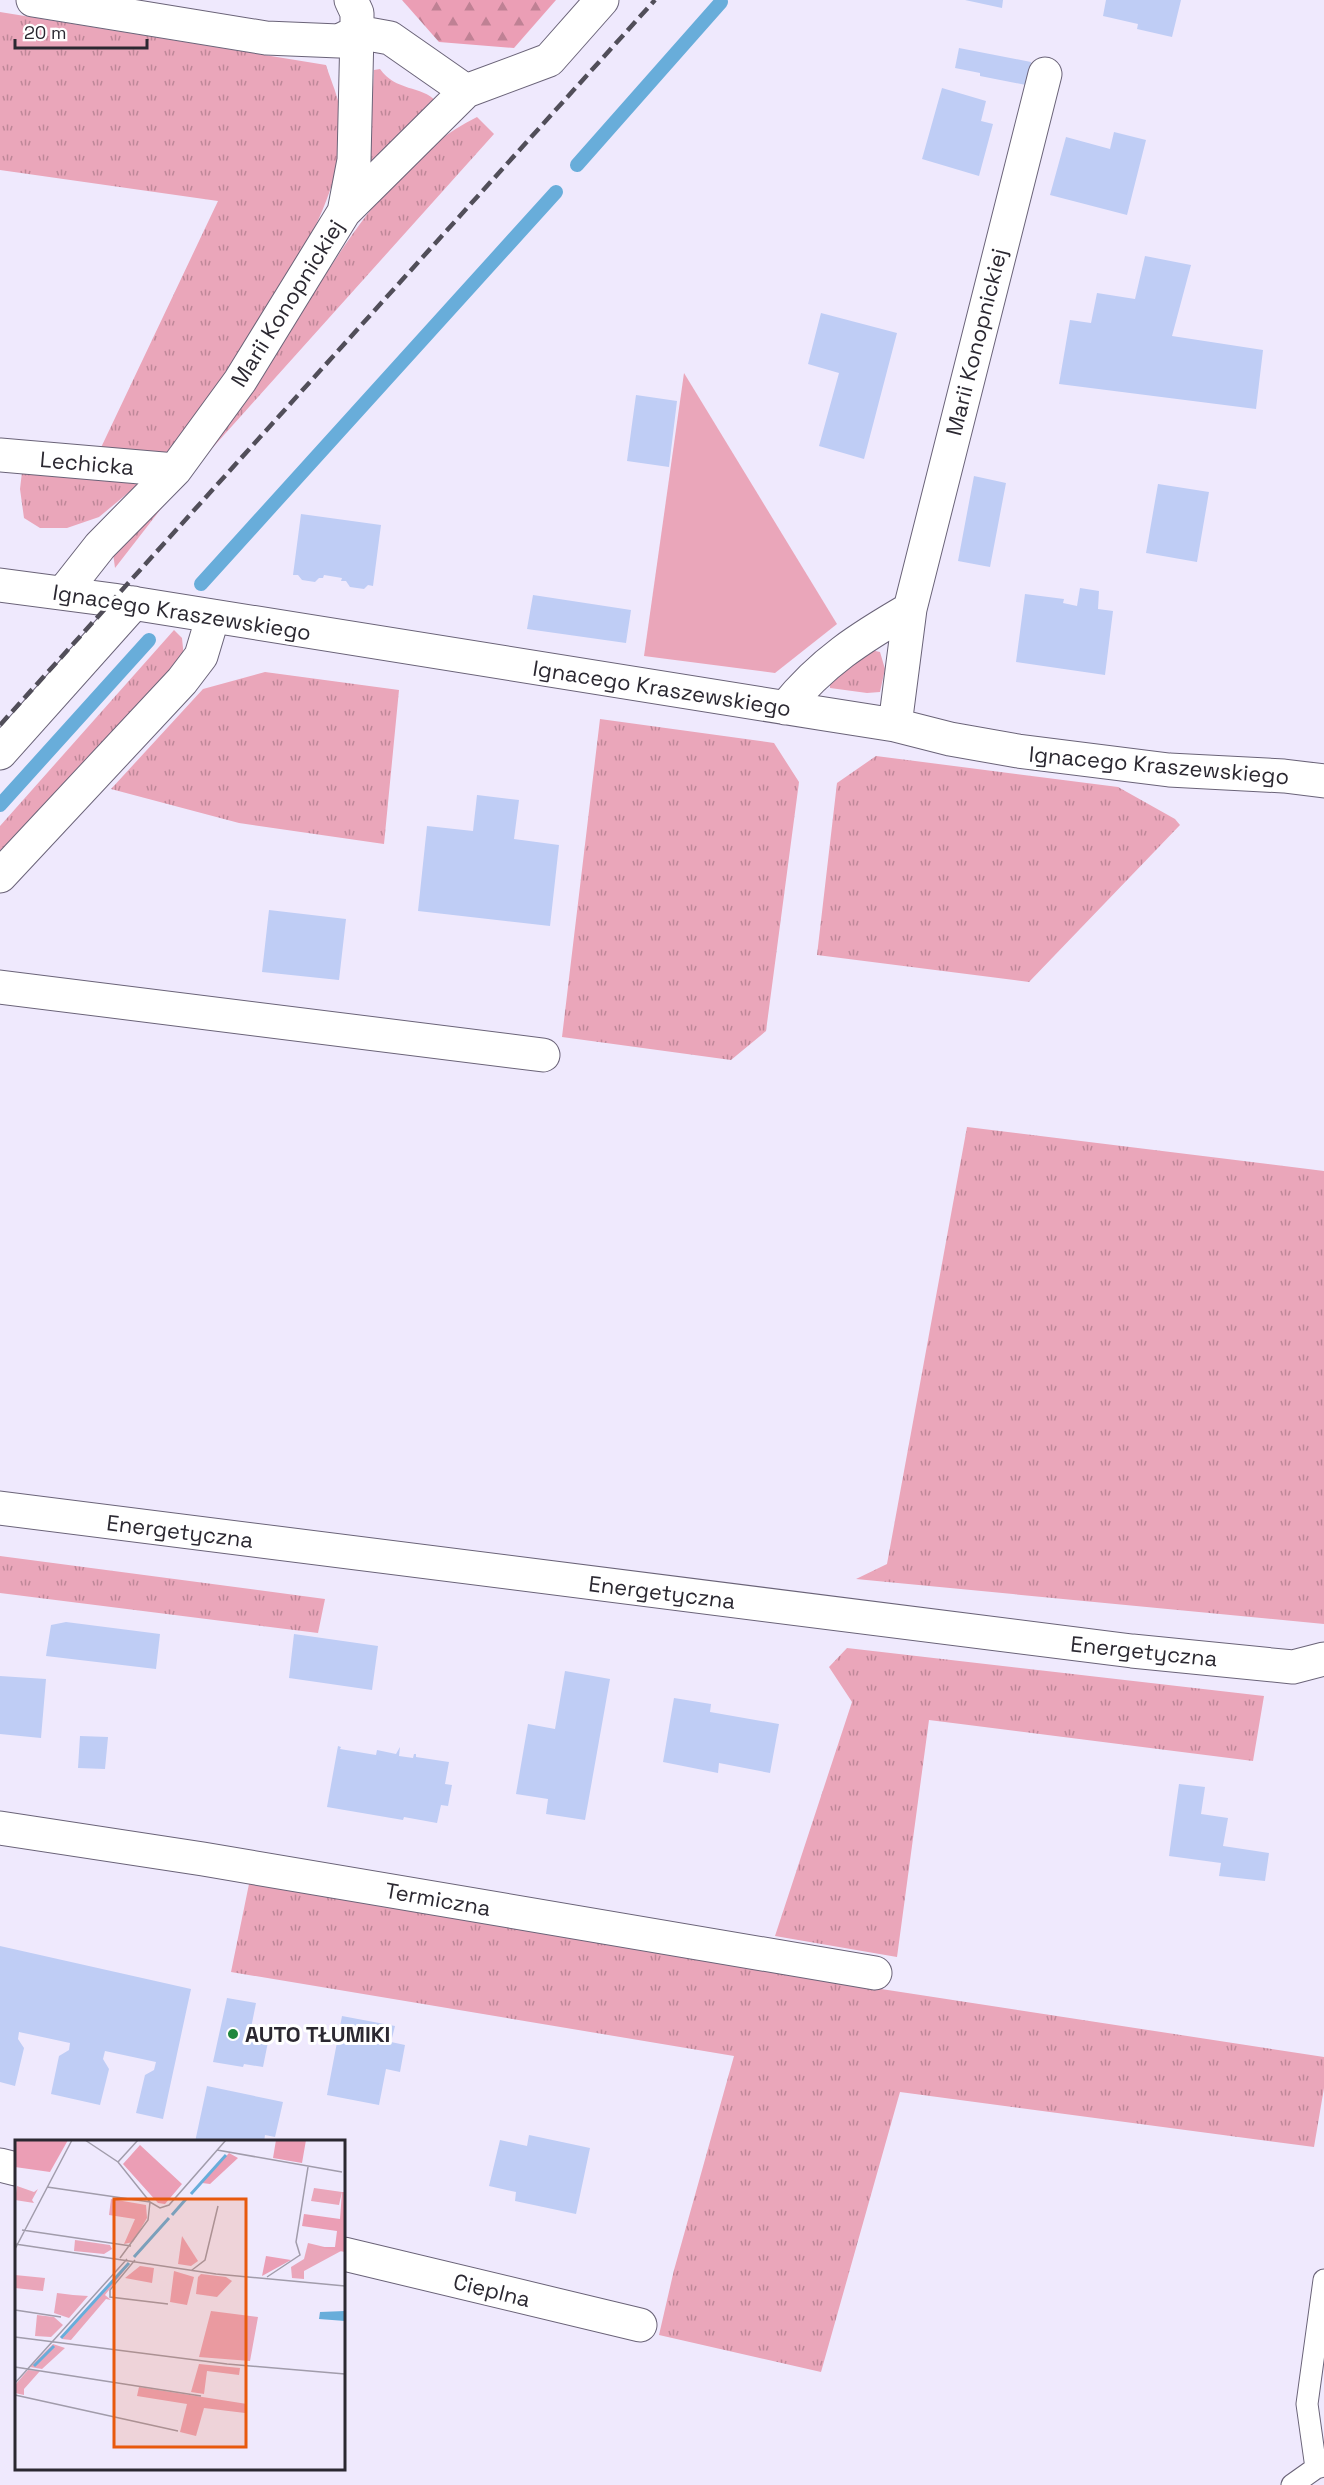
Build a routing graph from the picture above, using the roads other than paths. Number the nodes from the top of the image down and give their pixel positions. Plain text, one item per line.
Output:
1 (33, 0) edge
2 (351, 0) edge
3 (602, 0) edge
4 (357, 32) junction
5 (1045, 74) dead end
6 (466, 91) junction
7 (344, 212) junction
8 (0, 455) edge
9 (175, 470) junction
10 (0, 585) edge
11 (63, 593) junction
12 (134, 603) junction
13 (910, 609) junction
14 (213, 616) junction
15 (785, 708) junction
16 (895, 725) junction
17 (0, 753) edge
18 (1324, 781) edge
19 (0, 876) edge
20 (0, 987) edge
21 (543, 1055) dead end
22 (0, 1508) edge
23 (1324, 1659) edge
24 (0, 1828) edge
25 (875, 1973) dead end
26 (0, 2165) edge
27 (15, 2169) edge
28 (345, 2254) edge
29 (1323, 2292) edge
30 (640, 2325) dead end
31 (1320, 2467) edge
32 (1292, 2485) edge

1 - 4 street
2 - 4 street, Marii Konopnickiej
3 - 6 street
4 - 6 street
4 - 7 street, Marii Konopnickiej
5 - 13 street, Marii Konopnickiej
6 - 7 street
7 - 9 street, Marii Konopnickiej
8 - 9 street, Lechicka
9 - 11 street, Marii Konopnickiej
10 - 11 street, Ignacego Kraszewskiego
11 - 12 street, Ignacego Kraszewskiego
12 - 14 street, Ignacego Kraszewskiego
12 - 17 street
13 - 15 street
13 - 16 street, Marii Konopnickiej
14 - 15 street, Ignacego Kraszewskiego
14 - 19 street
15 - 16 street, Ignacego Kraszewskiego
16 - 18 street, Ignacego Kraszewskiego
20 - 21 street
22 - 23 street, Energetyczna
24 - 25 street, Termiczna
26 - 27 street
28 - 30 street, Cieplna
29 - 31 lane
31 - 32 lane

